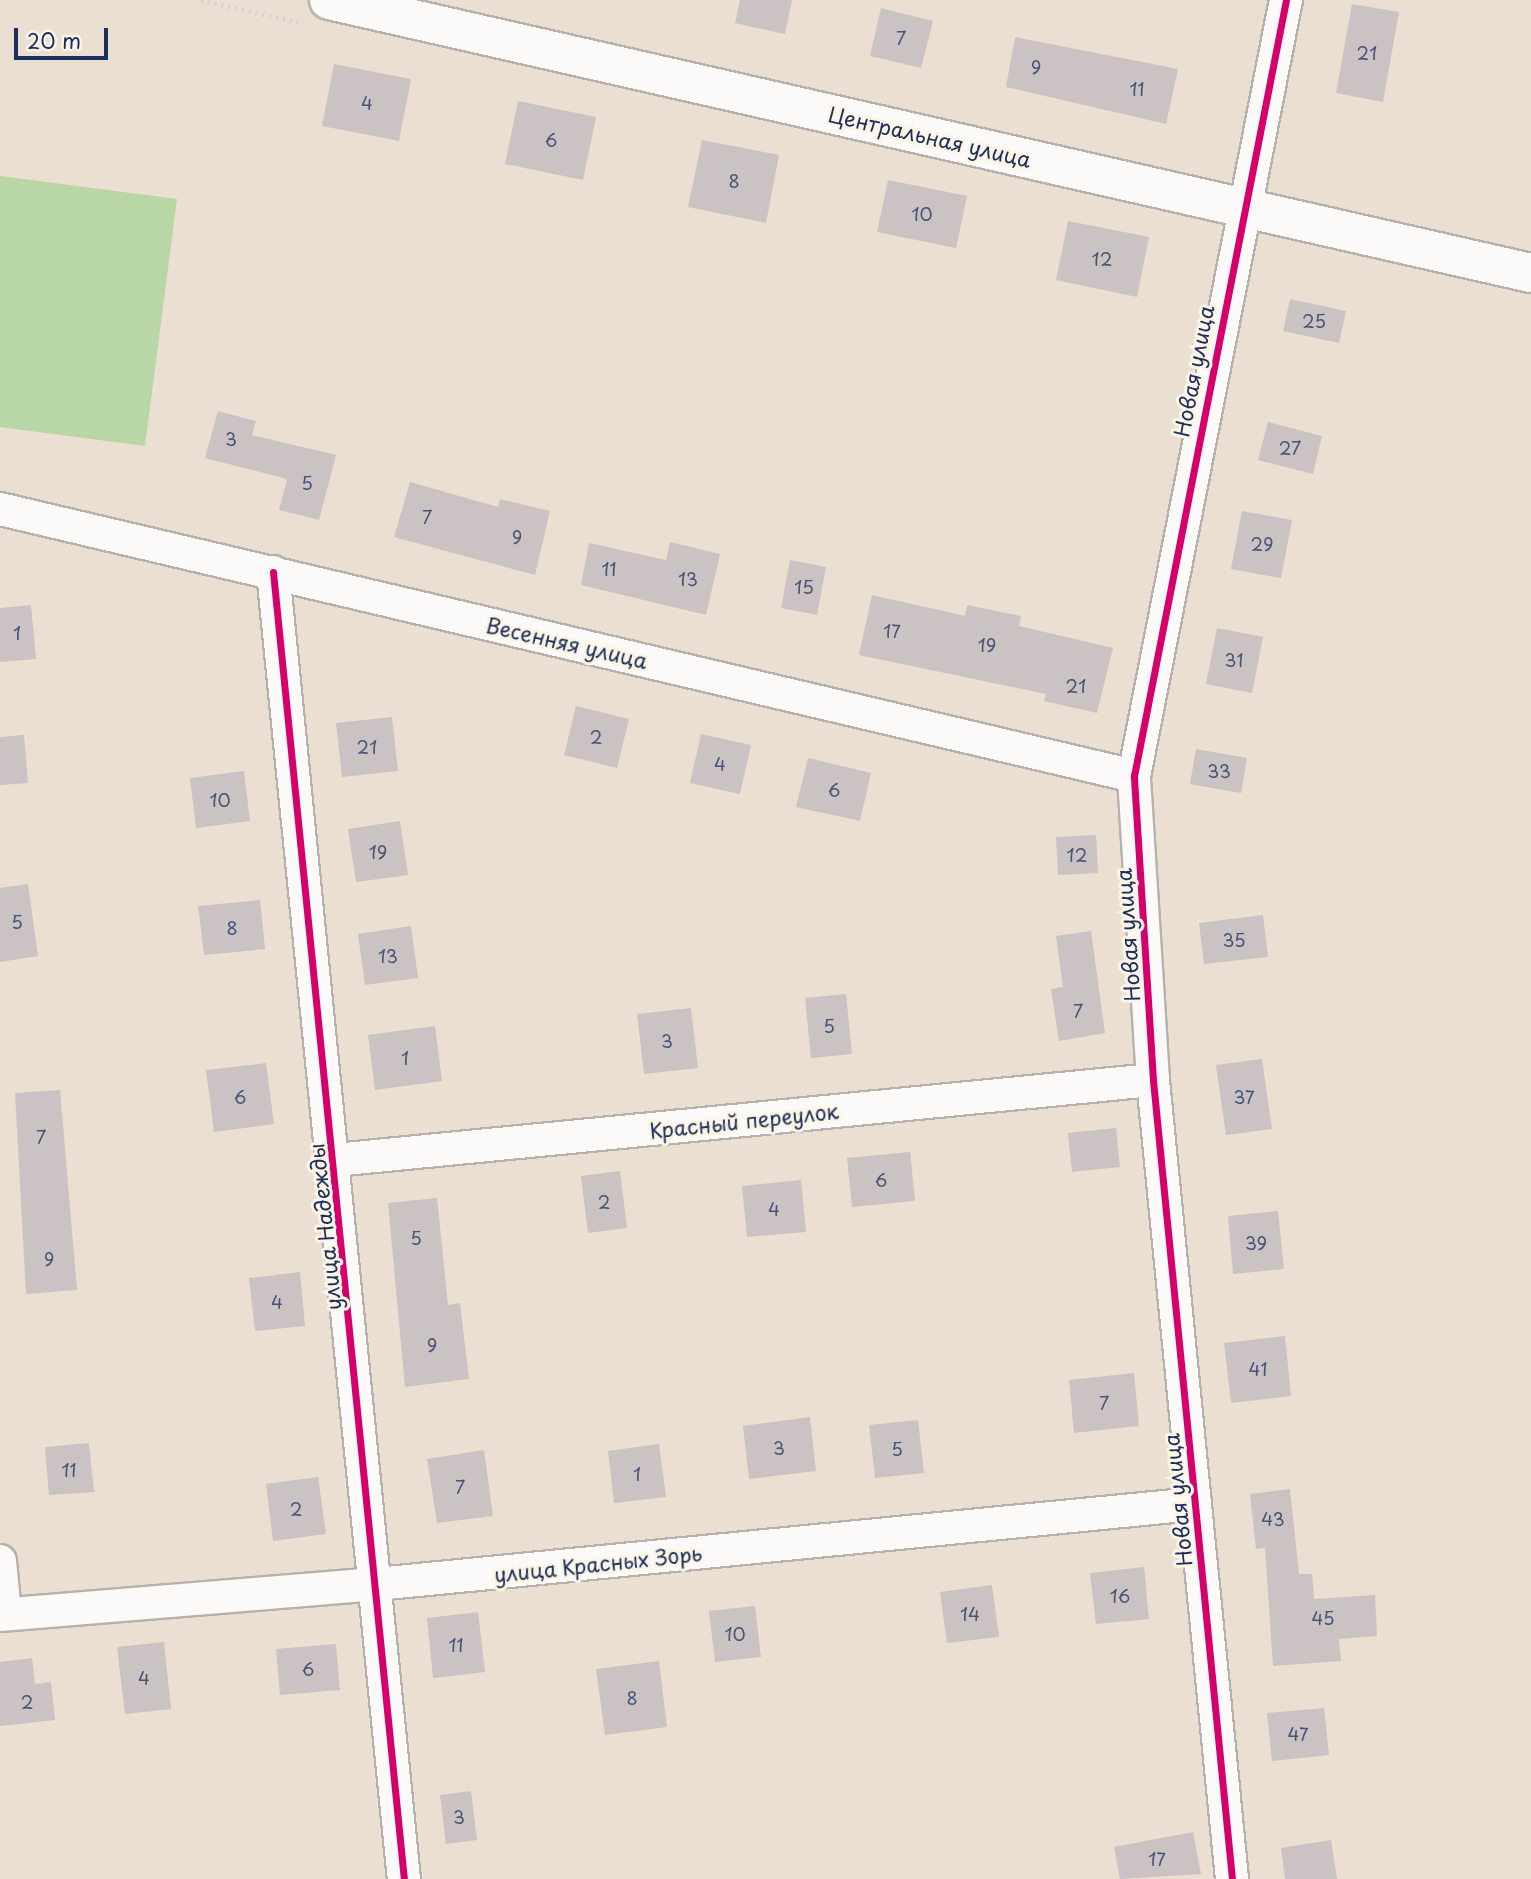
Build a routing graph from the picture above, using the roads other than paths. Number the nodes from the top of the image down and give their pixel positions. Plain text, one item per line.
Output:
1 (329, 0) edge
2 (1286, 0) edge
3 (1242, 206) junction
4 (1531, 273) edge
5 (0, 509) edge
6 (273, 572) junction
7 (1134, 776) junction
8 (1153, 1080) junction
9 (335, 1160) junction
10 (1195, 1504) junction
11 (0, 1561) edge
12 (377, 1584) junction
13 (3, 1615) edge
14 (404, 1879) edge
15 (1232, 1879) edge

1 - 3 street, Центральная улица
2 - 3 street, Новая улица
3 - 4 street, Центральная улица
3 - 7 street, Новая улица
5 - 6 street, Весенняя улица
6 - 7 street, Весенняя улица
6 - 9 street, улица Надежды
7 - 8 street, Новая улица
8 - 9 street, Красный переулок
8 - 10 street, Новая улица
9 - 12 street, улица Надежды
10 - 12 street, улица Красных Зорь
10 - 15 street, Новая улица
11 - 13 street
12 - 13 street, улица Красных Зорь
12 - 14 street, улица Надежды

